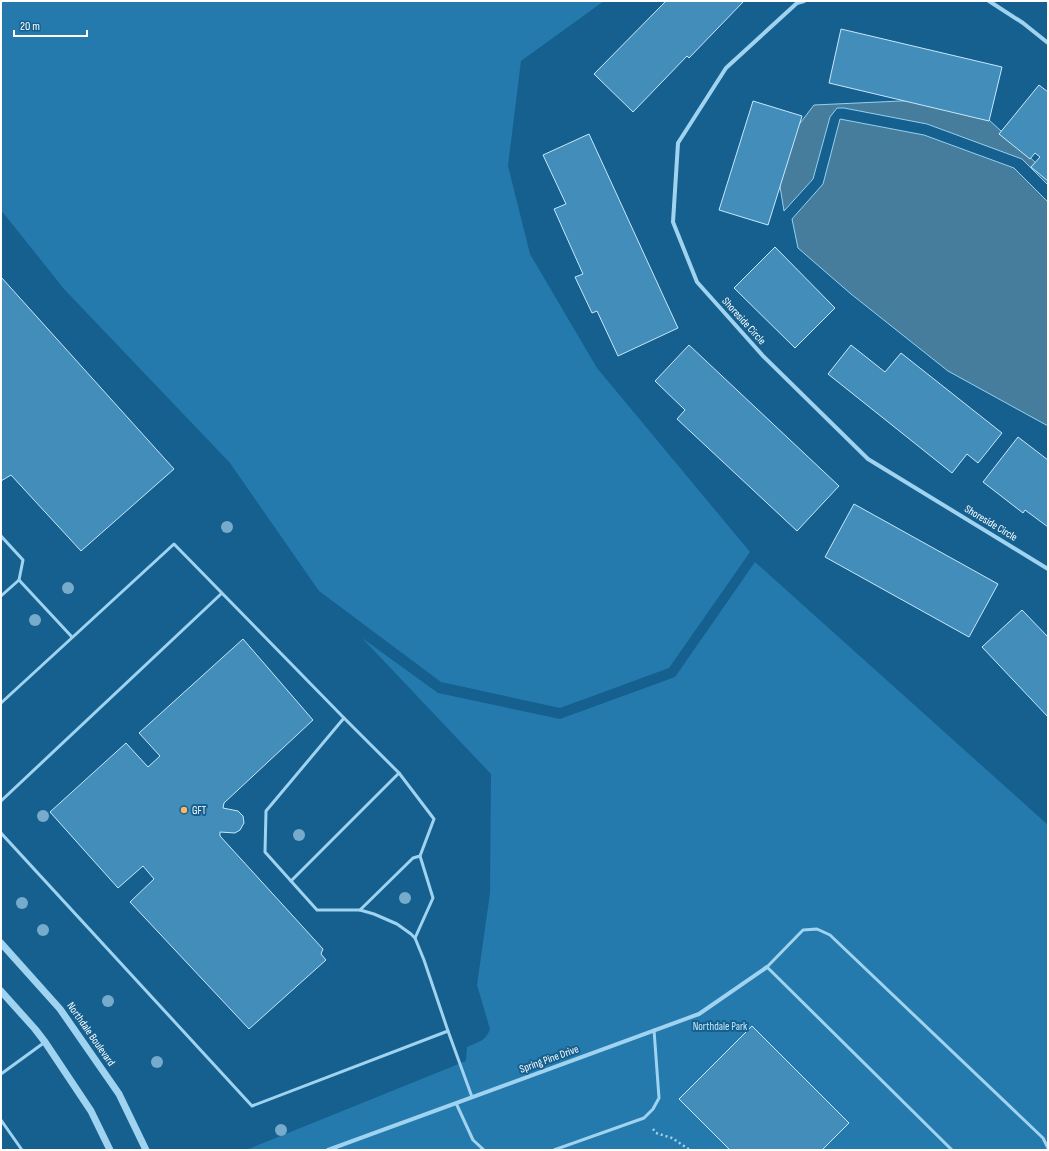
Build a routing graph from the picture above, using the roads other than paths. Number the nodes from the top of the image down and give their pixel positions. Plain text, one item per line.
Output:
1 (804, 1) edge
2 (989, 1) edge
3 (1048, 43) edge
4 (1, 536) edge
5 (1048, 569) edge
6 (19, 580) junction
7 (221, 594) junction
8 (1, 596) edge
9 (72, 637) junction
10 (1, 703) edge
11 (344, 718) junction
12 (399, 773) junction
13 (1, 801) edge
14 (1, 833) edge
15 (420, 856) junction
16 (291, 881) junction
17 (360, 910) junction
18 (415, 938) junction
19 (1, 943) edge
20 (767, 967) junction
21 (1, 991) edge
22 (654, 1030) junction
23 (448, 1031) junction
24 (44, 1042) junction
25 (1, 1074) edge
26 (472, 1097) junction
27 (456, 1102) junction
28 (1, 1120) edge
29 (1048, 1148) edge
30 (22, 1150) edge
31 (110, 1150) edge
32 (146, 1150) edge
33 (328, 1150) edge
34 (484, 1150) edge
35 (554, 1150) edge
36 (952, 1150) edge

1 - 5 street, Shoreside Circle
2 - 3 street
4 - 6 lane
6 - 8 lane
6 - 9 lane
7 - 9 lane
7 - 11 lane
7 - 13 lane
9 - 10 lane
11 - 12 lane
11 - 16 lane
12 - 15 lane
12 - 16 lane
14 - 23 lane
15 - 17 lane
15 - 18 lane
16 - 17 lane
17 - 18 lane
18 - 23 lane
19 - 32 street, Northdale Boulevard
20 - 22 street, Spring Pine Drive
20 - 29 lane
20 - 36 lane
21 - 24 street
22 - 26 street, Spring Pine Drive
22 - 35 lane
23 - 26 lane
24 - 25 lane
24 - 31 street
26 - 27 street, Spring Pine Drive
27 - 33 street, Spring Pine Drive
27 - 34 lane
28 - 30 lane

